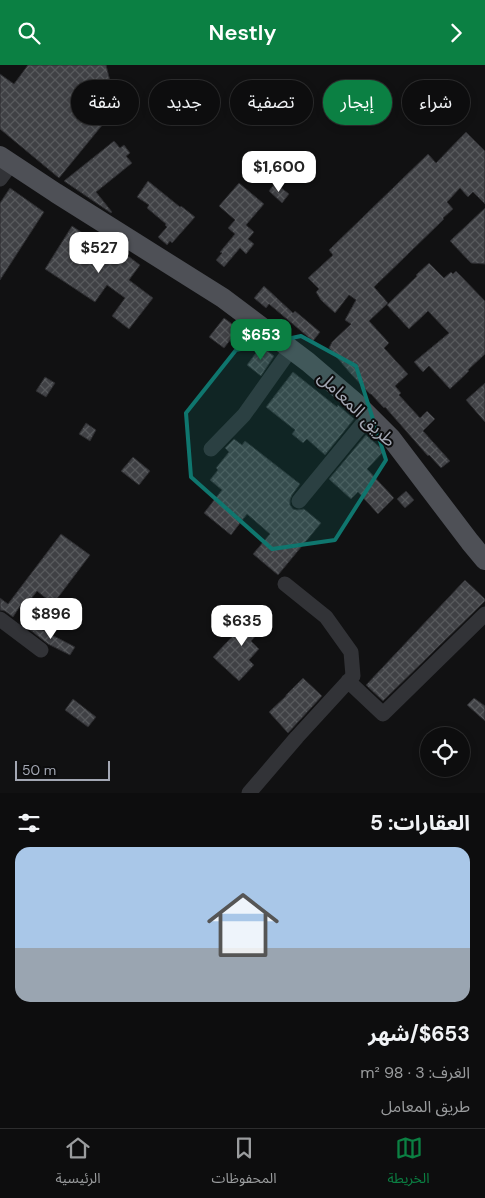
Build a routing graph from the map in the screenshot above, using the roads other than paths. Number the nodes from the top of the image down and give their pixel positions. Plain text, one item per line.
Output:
1 (4, 166) edge
2 (290, 349) junction
3 (369, 416) junction
4 (211, 449) dead end
5 (299, 501) dead end
6 (485, 560) edge
7 (285, 584) dead end
8 (485, 614) edge
9 (0, 619) edge
10 (41, 649) dead end
11 (348, 681) junction
12 (249, 793) edge

1 - 2 main road, طريق المعامل
2 - 3 main road, طريق المعامل
2 - 4 street
3 - 5 street
3 - 6 main road, طريق المعامل
7 - 11 street
8 - 11 street
9 - 10 street
11 - 12 street

